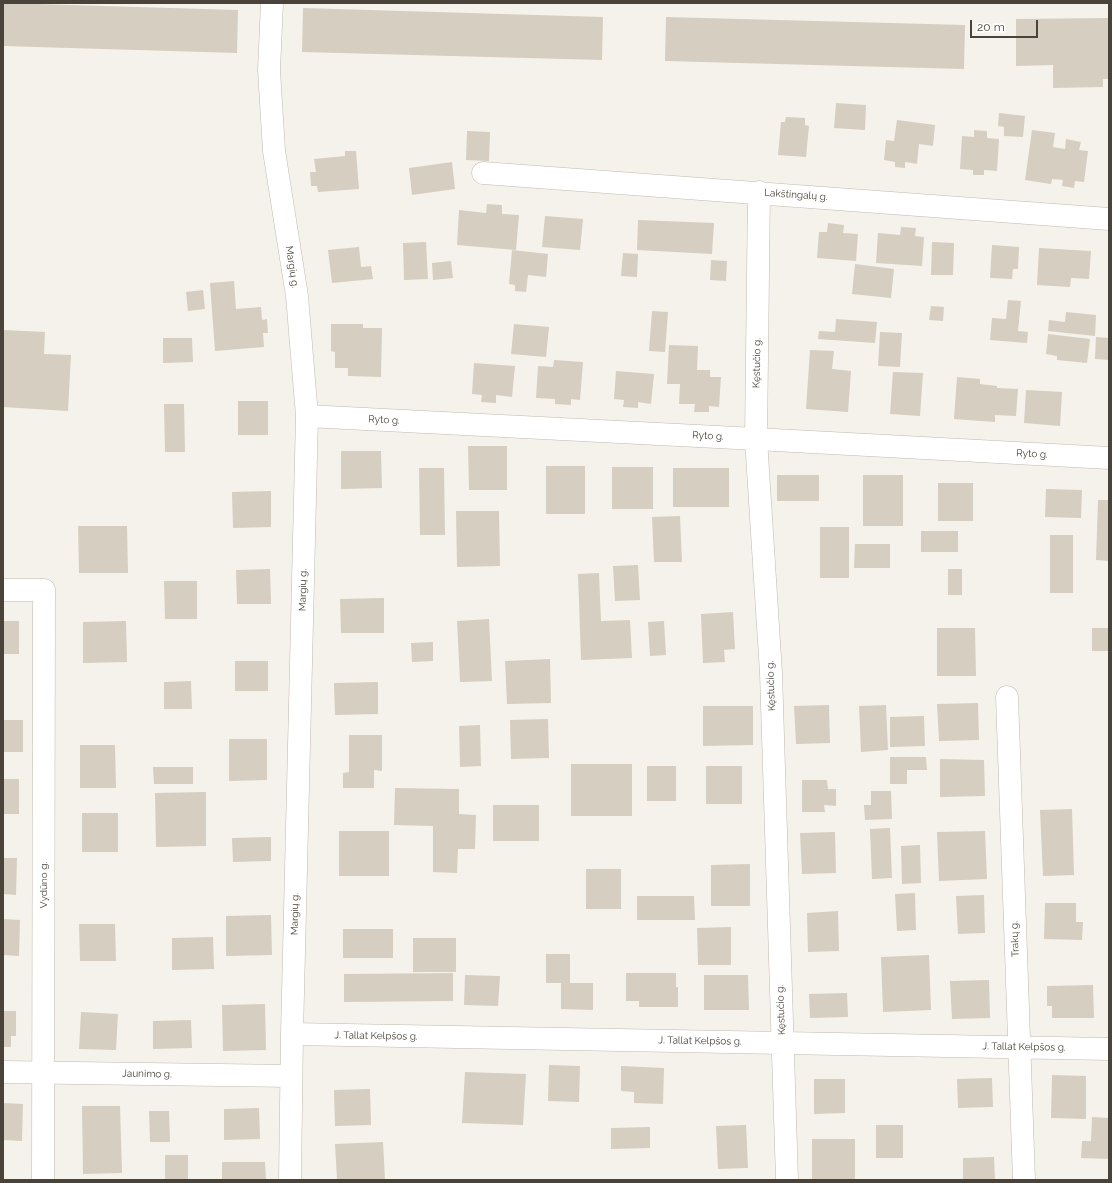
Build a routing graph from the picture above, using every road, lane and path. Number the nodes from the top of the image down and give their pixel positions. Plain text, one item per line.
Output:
1 (272, 3) edge
2 (483, 172) dead end
3 (758, 192) junction
4 (1109, 219) edge
5 (307, 416) junction
6 (756, 439) junction
7 (1109, 458) edge
8 (3, 590) edge
9 (1007, 697) dead end
10 (292, 1034) junction
11 (782, 1042) junction
12 (1019, 1047) junction
13 (1109, 1049) edge
14 (3, 1072) edge
15 (44, 1073) junction
16 (291, 1076) junction
17 (43, 1180) edge
18 (290, 1180) edge
19 (787, 1180) edge
20 (1024, 1180) edge

1 - 5 street, Margių g.
2 - 3 street, Lakštingalų g.
3 - 4 street, Lakštingalų g.
3 - 6 street, Kęstučio g.
5 - 6 street, Ryto g.
5 - 10 street, Margių g.
6 - 7 street, Ryto g.
6 - 11 street, Kęstučio g.
8 - 15 street, Vydūno g.
9 - 12 street, Trakų g.
10 - 11 street, J. Tallat Kelpšos g.
10 - 16 street, Margių g.
11 - 12 street, J. Tallat Kelpšos g.
11 - 19 street, Kęstučio g.
12 - 13 street, J. Tallat Kelpšos g.
12 - 20 street, Trakų g.
14 - 15 street, Jaunimo g.
15 - 16 street, Jaunimo g.
15 - 17 street, Vydūno g.
16 - 18 street, Margių g.

